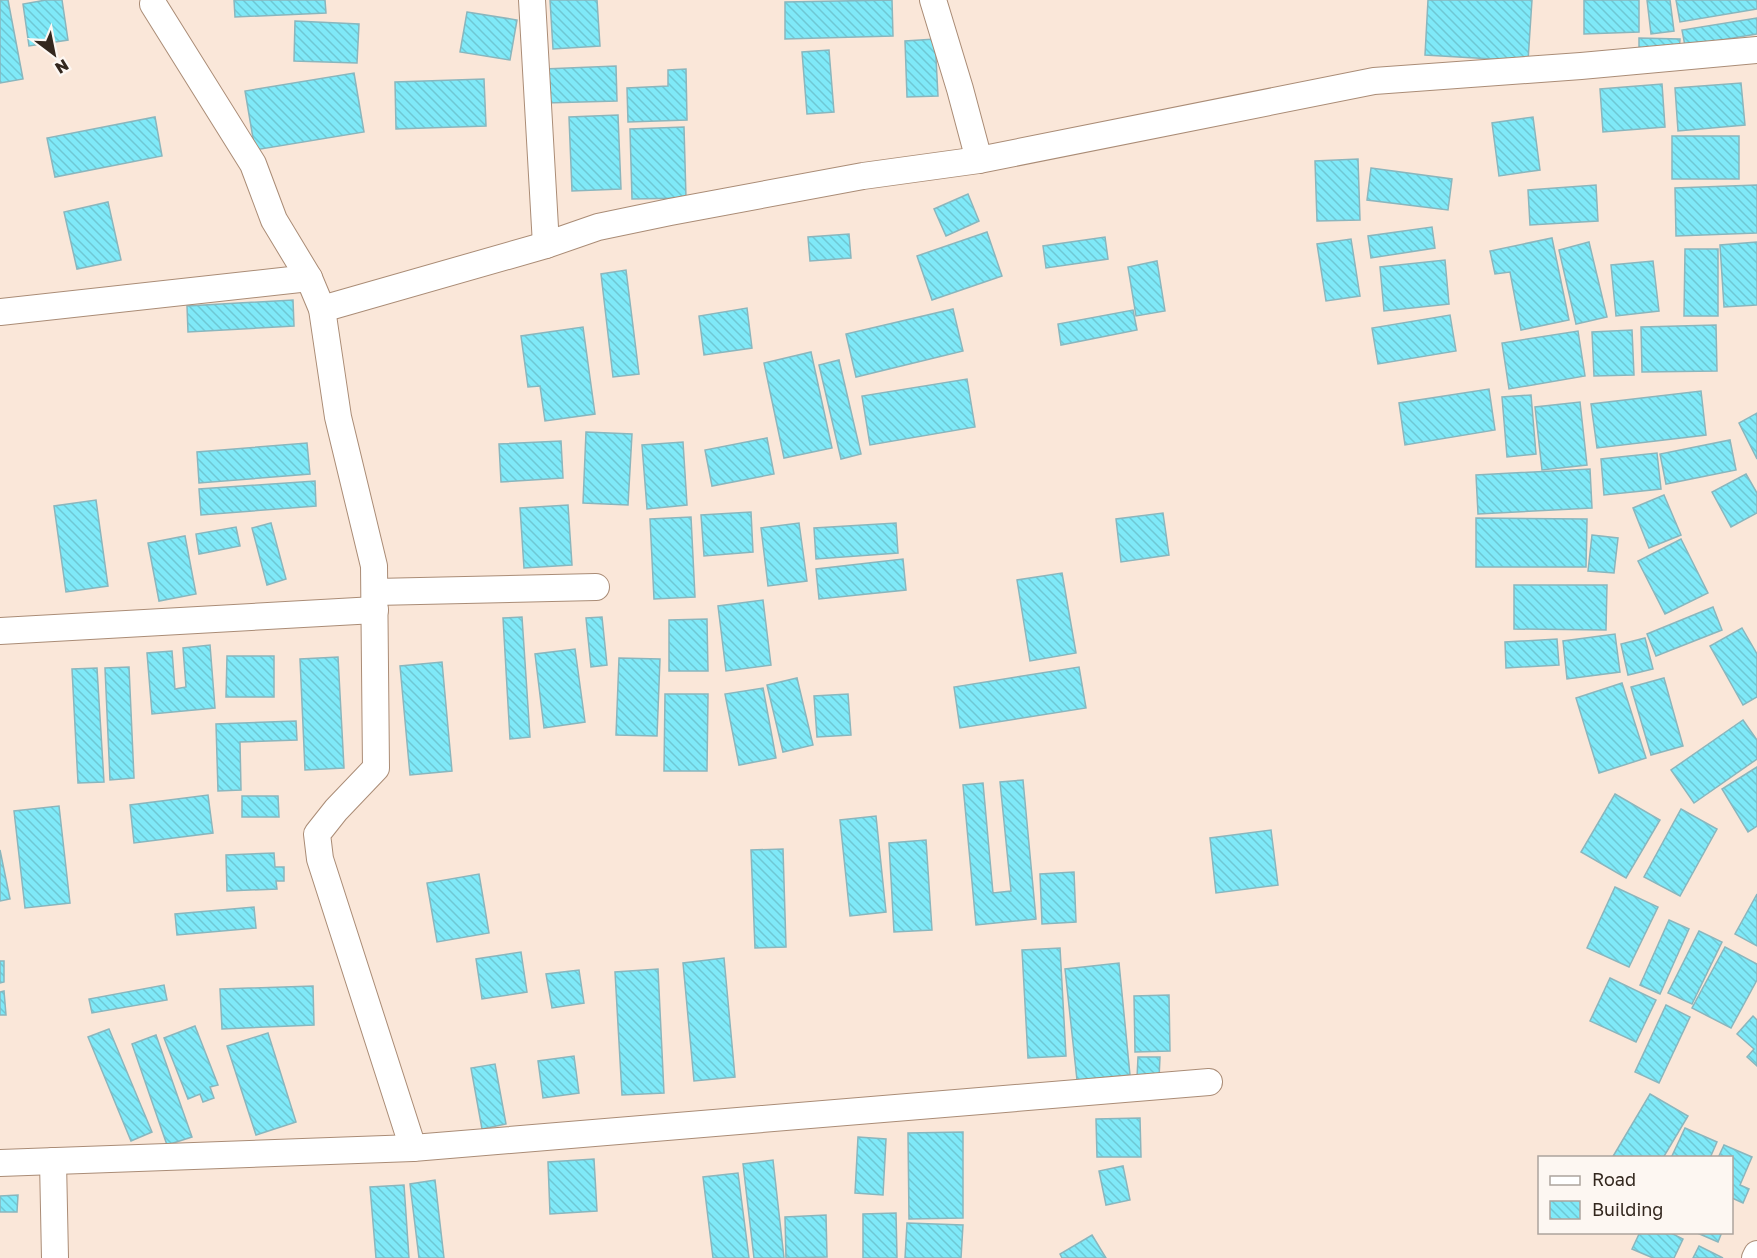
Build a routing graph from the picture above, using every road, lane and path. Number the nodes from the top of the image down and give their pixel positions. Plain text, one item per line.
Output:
1 (532, 0) edge
2 (933, 0) edge
3 (153, 4) dead end
4 (1757, 50) edge
5 (979, 160) junction
6 (546, 245) junction
7 (309, 278) junction
8 (322, 309) junction
9 (0, 312) edge
10 (596, 587) dead end
11 (375, 601) junction
12 (0, 631) edge
13 (1209, 1082) dead end
14 (413, 1148) junction
15 (52, 1161) junction
16 (0, 1163) edge
17 (55, 1258) edge

1 - 6 street
2 - 5 street
3 - 7 street
4 - 5 street
5 - 6 street
6 - 8 street
7 - 8 street
7 - 9 street
8 - 11 street
10 - 11 street
11 - 12 street
11 - 14 street
13 - 14 street
14 - 15 street
15 - 16 street
15 - 17 street

